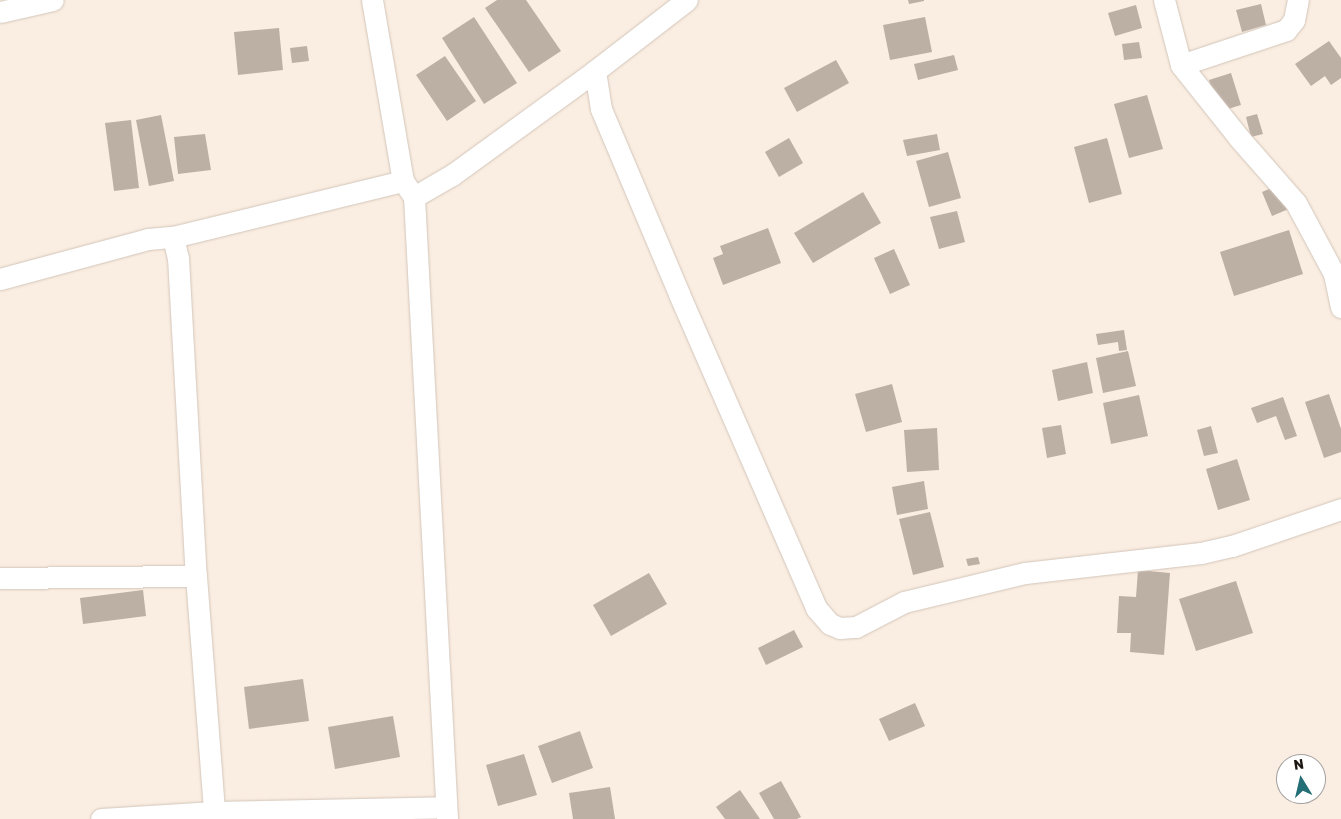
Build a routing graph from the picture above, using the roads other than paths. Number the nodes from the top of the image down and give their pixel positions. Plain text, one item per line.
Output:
1 (54, 0) edge
2 (372, 0) edge
3 (687, 0) edge
4 (1164, 0) edge
5 (1298, 0) edge
6 (0, 12) edge
7 (1181, 65) junction
8 (595, 71) junction
9 (408, 189) junction
10 (173, 237) junction
11 (1337, 271) edge
12 (0, 280) edge
13 (1341, 308) edge
14 (1341, 509) edge
15 (196, 576) junction
16 (0, 578) edge
17 (214, 812) junction
18 (447, 813) edge
19 (101, 819) edge

1 - 6 street
2 - 9 street
3 - 8 street
4 - 7 street
5 - 7 street
7 - 11 street
8 - 9 street
8 - 14 street
9 - 10 street
9 - 18 street
10 - 12 street
10 - 15 street
11 - 13 street
15 - 16 street
15 - 17 street
17 - 18 street
17 - 19 street

